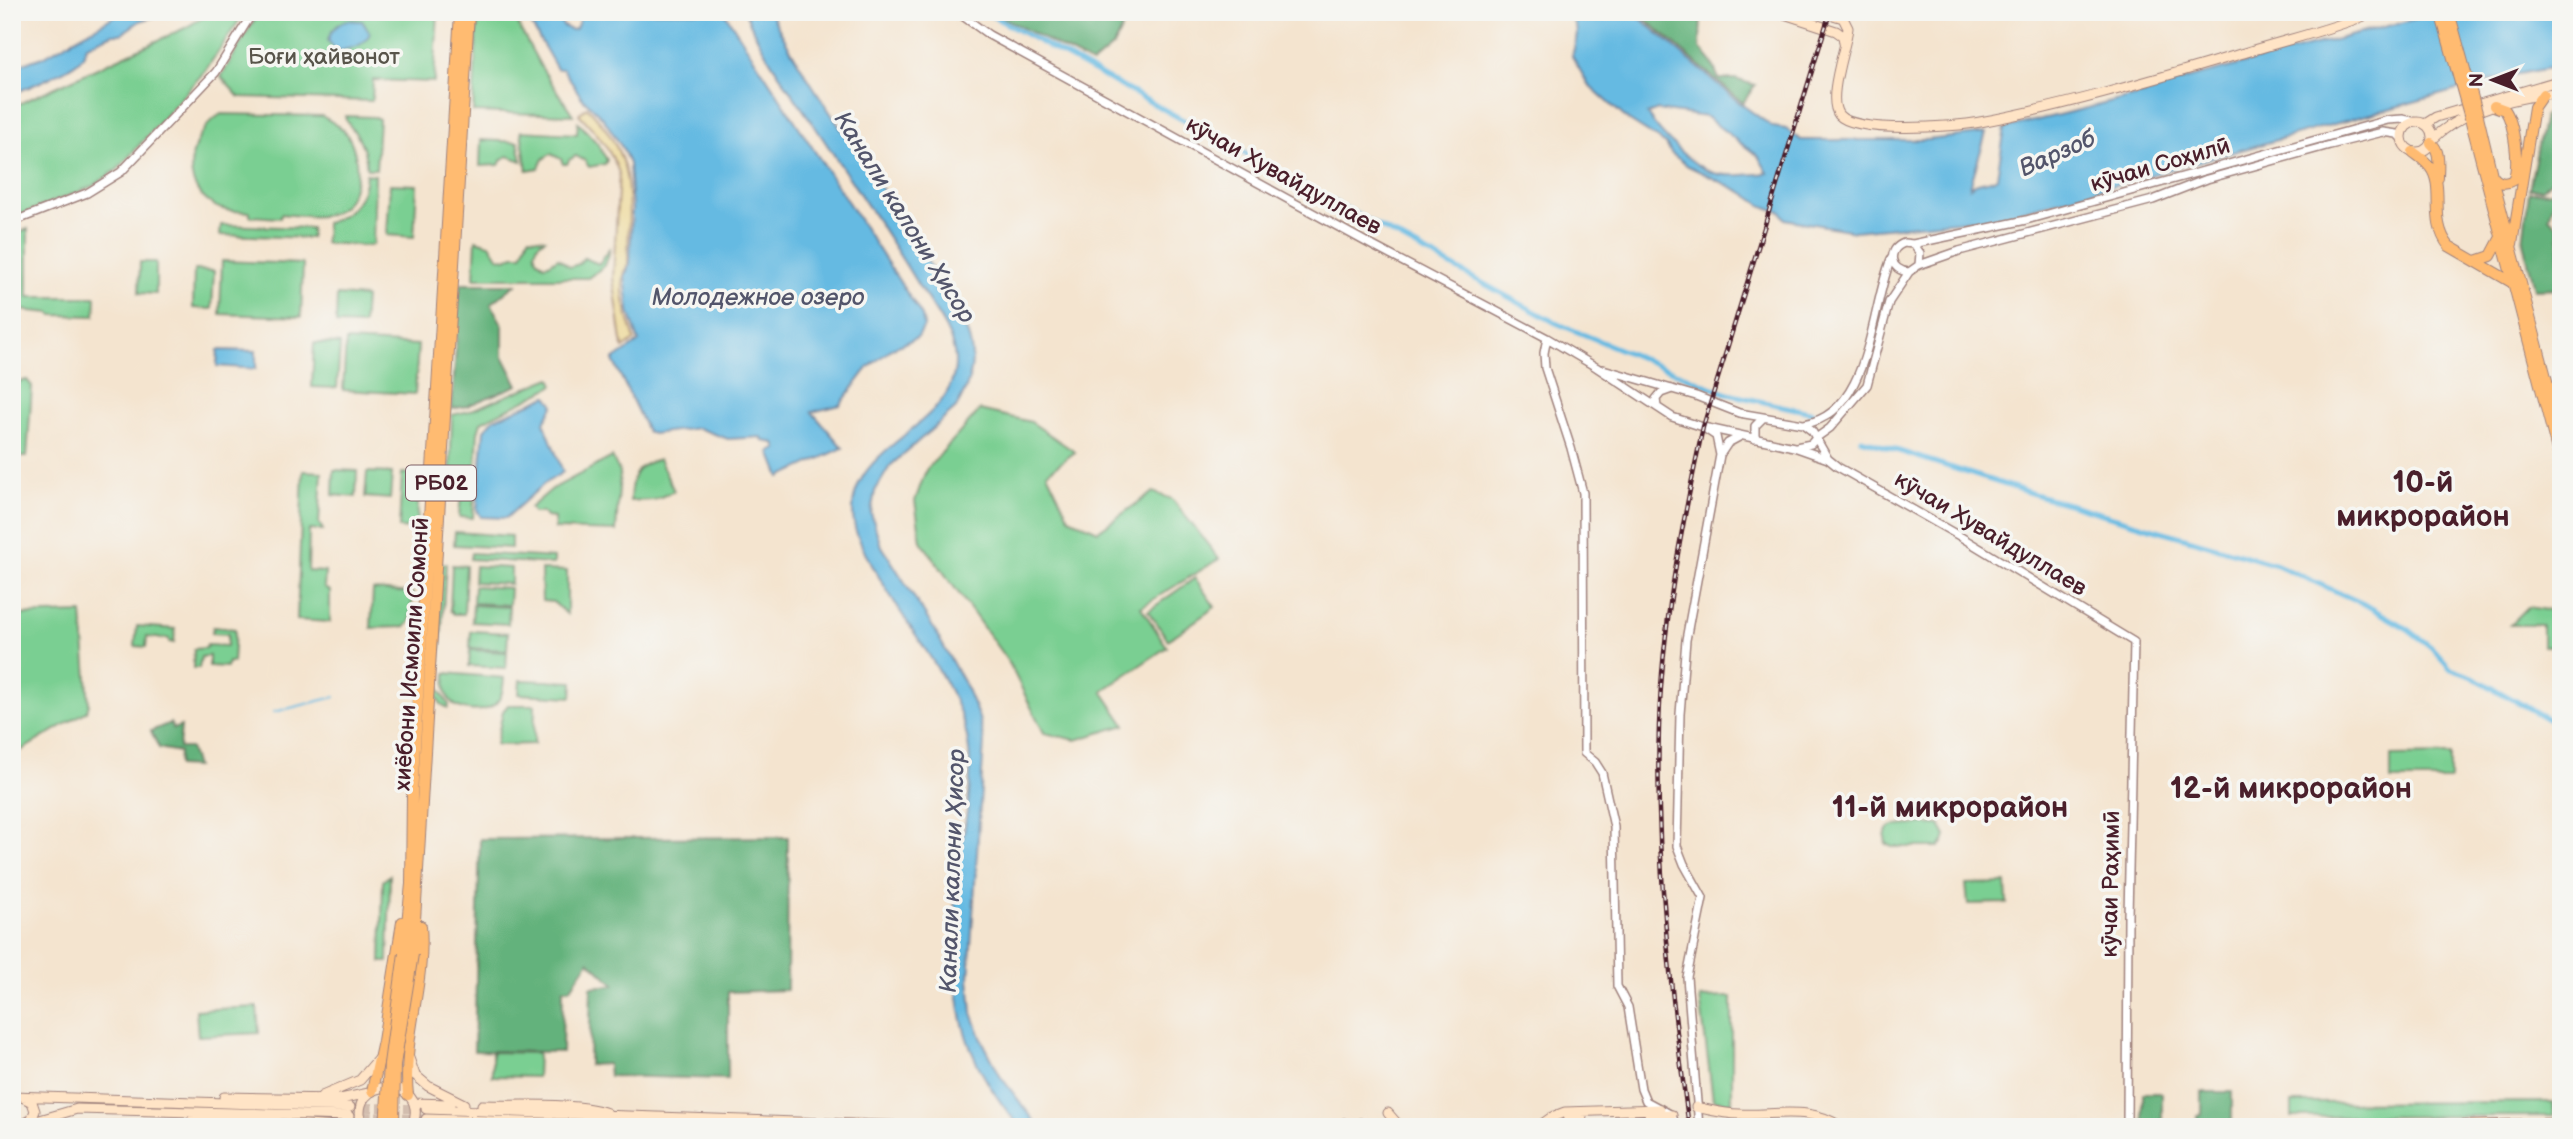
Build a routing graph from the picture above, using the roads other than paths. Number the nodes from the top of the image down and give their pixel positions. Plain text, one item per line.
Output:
1 (253, 12) edge
2 (460, 12) edge
3 (469, 12) edge
4 (957, 12) edge
5 (1778, 12) edge
6 (1823, 12) edge
7 (2374, 12) edge
8 (2441, 12) edge
9 (2449, 12) edge
10 (1844, 45) junction
11 (2561, 80) edge
12 (2561, 92) edge
13 (2543, 94) junction
14 (2494, 106) junction
15 (2474, 117) junction
16 (2421, 123) junction
17 (2402, 139) junction
18 (2432, 142) junction
19 (2413, 152) junction
20 (2492, 175) junction
21 (2436, 192) junction
22 (2026, 220) junction
23 (12, 222) edge
24 (2030, 233) junction
25 (2500, 239) junction
26 (1913, 244) junction
27 (2511, 248) junction
28 (1892, 258) junction
29 (2476, 261) junction
30 (1919, 265) junction
31 (1909, 272) junction
32 (2514, 284) junction
33 (1547, 338) junction
34 (1596, 367) junction
35 (1672, 388) junction
36 (1657, 407) junction
37 (1763, 418) junction
38 (1804, 424) junction
39 (1703, 427) junction
40 (2561, 433) edge
41 (1741, 436) junction
42 (1816, 438) junction
43 (1755, 439) junction
44 (1794, 447) junction
45 (1720, 456) junction
46 (1828, 458) junction
47 (2561, 465) edge
48 (2134, 642) joint
49 (411, 877) junction
50 (417, 897) junction
51 (408, 954) junction
52 (380, 1057) junction
53 (409, 1057) junction
54 (370, 1092) junction
55 (15, 1096) edge
56 (316, 1098) junction
57 (411, 1099) junction
58 (174, 1101) junction
59 (1646, 1101) junction
60 (464, 1104) junction
61 (1696, 1107) junction
62 (1660, 1109) junction
63 (1638, 1111) junction
64 (174, 1113) junction
65 (426, 1114) tunnel mouth
66 (1388, 1114) dead end
67 (1816, 1114) junction
68 (1675, 1121) edge
69 (610, 1122) edge
70 (1699, 1123) edge
71 (2561, 1123) edge
72 (19, 1126) edge
73 (321, 1126) edge
74 (338, 1127) edge
75 (363, 1127) edge
76 (385, 1127) edge
77 (394, 1127) edge
78 (412, 1127) edge
79 (690, 1127) edge
80 (940, 1127) edge
81 (1400, 1127) edge
82 (1538, 1127) edge
83 (1565, 1127) edge
84 (1818, 1127) edge
85 (1841, 1127) edge
86 (2127, 1127) edge
87 (2398, 1127) edge

1 - 23 street
2 - 49 highway, хиёбони Исмоили Сомонӣ / РБ02
3 - 50 highway, хиёбони Исмоили Сомонӣ / РБ02
4 - 33 street, кӯчаи Хувайдуллаев
5 - 10 main road
6 - 10 main road
7 - 10 main road
8 - 15 highway, bridge
9 - 15 highway, bridge
11 - 16 main road, кӯчаи Соҳилӣ
12 - 13 main road
13 - 14 main road
13 - 27 highway
14 - 18 main road
14 - 20 highway
15 - 20 highway
15 - 25 highway
16 - 17 main road
16 - 18 main road
16 - 22 street, кӯчаи Соҳилӣ
17 - 19 main road
17 - 24 street, кӯчаи Соҳилӣ
18 - 19 main road
18 - 21 highway
19 - 21 highway
20 - 27 highway
21 - 29 highway
22 - 24 street
22 - 26 street, кӯчаи Соҳилӣ
24 - 30 street, кӯчаи Соҳилӣ
25 - 29 highway
25 - 32 highway
26 - 28 street, кӯчаи Соҳилӣ
26 - 30 street
27 - 40 highway
28 - 31 street
28 - 38 street
29 - 32 highway
30 - 31 street, кӯчаи Соҳилӣ
31 - 42 street, кӯчаи Соҳилӣ
32 - 47 highway
33 - 34 street, кӯчаи Хувайдуллаев
33 - 59 street
34 - 35 street, кӯчаи Хувайдуллаев
34 - 36 street, кӯчаи Хувайдуллаев
35 - 36 street
35 - 37 street, кӯчаи Хувайдуллаев
36 - 39 street, кӯчаи Хувайдуллаев
37 - 38 street, кӯчаи Хувайдуллаев
37 - 43 street
38 - 42 street, кӯчаи Хувайдуллаев
39 - 41 street, кӯчаи Хувайдуллаев
39 - 45 street
41 - 43 street, кӯчаи Хувайдуллаев
41 - 45 street
42 - 44 street
42 - 46 street, кӯчаи Хувайдуллаев
43 - 44 street, кӯчаи Хувайдуллаев
44 - 46 street, кӯчаи Хувайдуллаев
45 - 61 street
46 - 48 street, кӯчаи Хувайдуллаев
48 - 86 street, кӯчаи Раҳимӣ
49 - 51 highway, хиёбони Исмоили Сомонӣ / РБ02
49 - 52 highway, РБ02
50 - 51 highway, хиёбони Исмоили Сомонӣ / РБ02
50 - 53 highway, РБ02
51 - 76 highway, хиёбони Исмоили Сомонӣ, bridge
51 - 77 highway, хиёбони Исмоили Сомонӣ, bridge
52 - 54 highway, РБ02
52 - 56 main road
53 - 57 highway, РБ02
53 - 60 main road
54 - 56 main road
54 - 57 main road
54 - 75 main road
55 - 58 main road
55 - 72 main road
56 - 58 main road
57 - 60 main road
57 - 78 main road
58 - 64 main road
59 - 62 street
59 - 63 main road
60 - 69 main road
61 - 67 main road
61 - 70 street
62 - 63 main road
62 - 68 street
63 - 82 main road
64 - 72 main road
64 - 73 main road
65 - 69 main road
66 - 81 main road
67 - 84 main road
67 - 85 main road
68 - 83 main road
69 - 79 main road
69 - 80 main road
71 - 87 main road
73 - 74 main road

